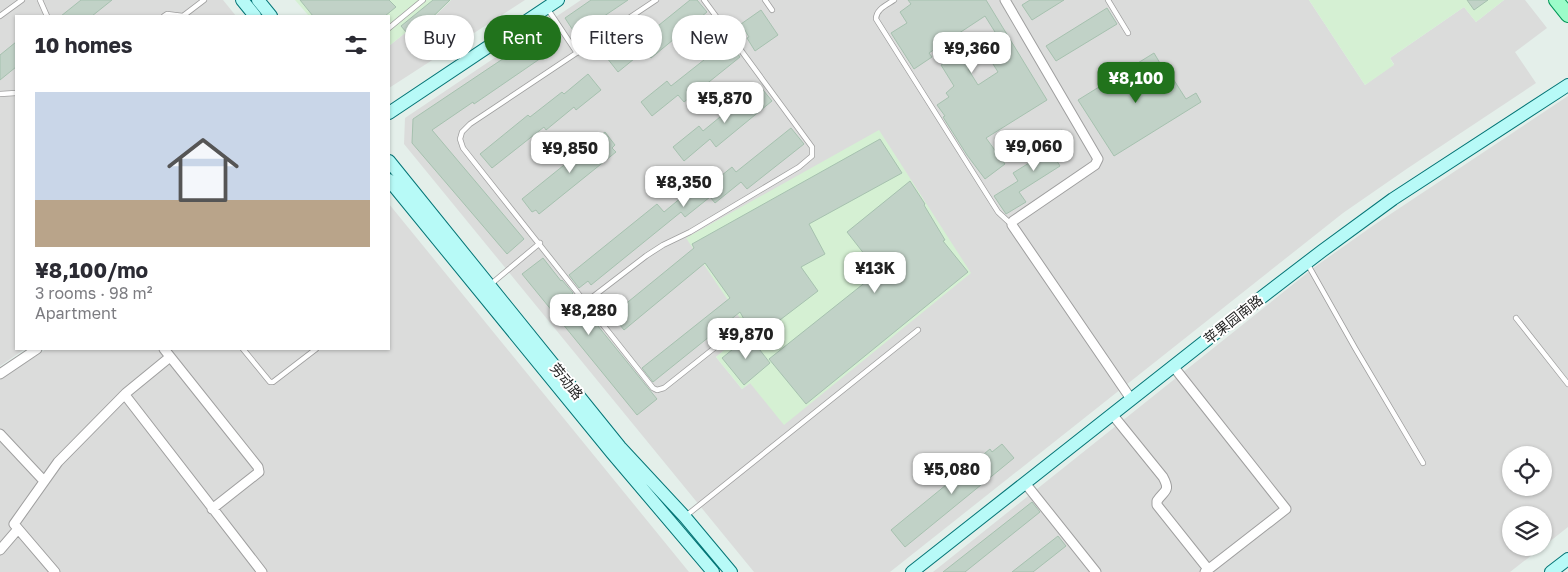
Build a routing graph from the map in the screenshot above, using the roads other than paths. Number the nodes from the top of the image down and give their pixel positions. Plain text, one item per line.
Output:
1 (22, 0) edge
2 (40, 0) edge
3 (204, 0) edge
4 (242, 0) edge
5 (258, 0) edge
6 (423, 0) edge
7 (558, 0) edge
8 (656, 0) edge
9 (704, 0) edge
10 (765, 0) edge
11 (894, 0) edge
12 (1005, 0) edge
13 (1108, 0) edge
14 (1556, 0) edge
15 (547, 8) junction
16 (772, 10) dead end
17 (47, 15) edge
18 (184, 15) edge
19 (254, 15) edge
20 (270, 15) edge
21 (634, 15) edge
22 (1568, 15) edge
23 (0, 16) edge
24 (390, 27) edge
25 (1128, 33) dead end
26 (571, 44) edge
27 (571, 57) edge
28 (1568, 85) edge
29 (15, 93) edge
30 (0, 94) edge
31 (390, 112) edge
32 (390, 162) edge
33 (390, 181) edge
34 (1012, 225) junction
35 (540, 243) junction
36 (1307, 262) junction
37 (489, 285) junction
38 (586, 302) junction
39 (1516, 318) dead end
40 (737, 330) dead end
41 (918, 330) dead end
42 (36, 350) edge
43 (165, 350) edge
44 (244, 350) edge
45 (315, 350) edge
46 (170, 357) junction
47 (1173, 366) junction
48 (0, 374) edge
49 (1568, 384) edge
50 (124, 395) junction
51 (1131, 399) junction
52 (1112, 414) junction
53 (0, 434) edge
54 (1423, 463) dead end
55 (44, 481) junction
56 (1025, 483) junction
57 (212, 509) junction
58 (685, 517) junction
59 (16, 526) junction
60 (0, 550) edge
61 (1568, 559) edge
62 (1207, 571) edge
63 (55, 572) edge
64 (262, 572) edge
65 (713, 572) edge
66 (731, 572) edge
67 (912, 572) edge
68 (1096, 572) edge
69 (1552, 572) edge

1 - 23 lane
2 - 17 lane
3 - 18 lane
4 - 19 street
5 - 20 street
6 - 24 lane
7 - 15 street
8 - 21 lane
9 - 38 lane
10 - 16 lane
11 - 34 lane
12 - 34 street
13 - 25 lane
14 - 22 main road
15 - 26 lane
15 - 31 street
27 - 35 lane
28 - 36 street, 苹果园南路
29 - 30 lane
32 - 37 street, 劳动路
33 - 65 street, 劳动路
34 - 51 street
35 - 37 lane
35 - 38 lane
36 - 47 street, 苹果园南路
36 - 54 lane
37 - 58 street, 劳动路
38 - 40 lane
39 - 49 lane
41 - 58 lane
42 - 48 street
43 - 46 street
44 - 45 lane
46 - 50 street
46 - 57 street
47 - 51 street, 苹果园南路
47 - 62 street
50 - 55 street
50 - 57 street
51 - 52 street, 苹果园南路
52 - 56 street, 苹果园南路
52 - 62 street
53 - 55 street
55 - 59 street
56 - 67 street, 苹果园南路
56 - 68 street
57 - 64 street
58 - 66 street, 劳动路
59 - 60 street
59 - 63 street
61 - 69 street

